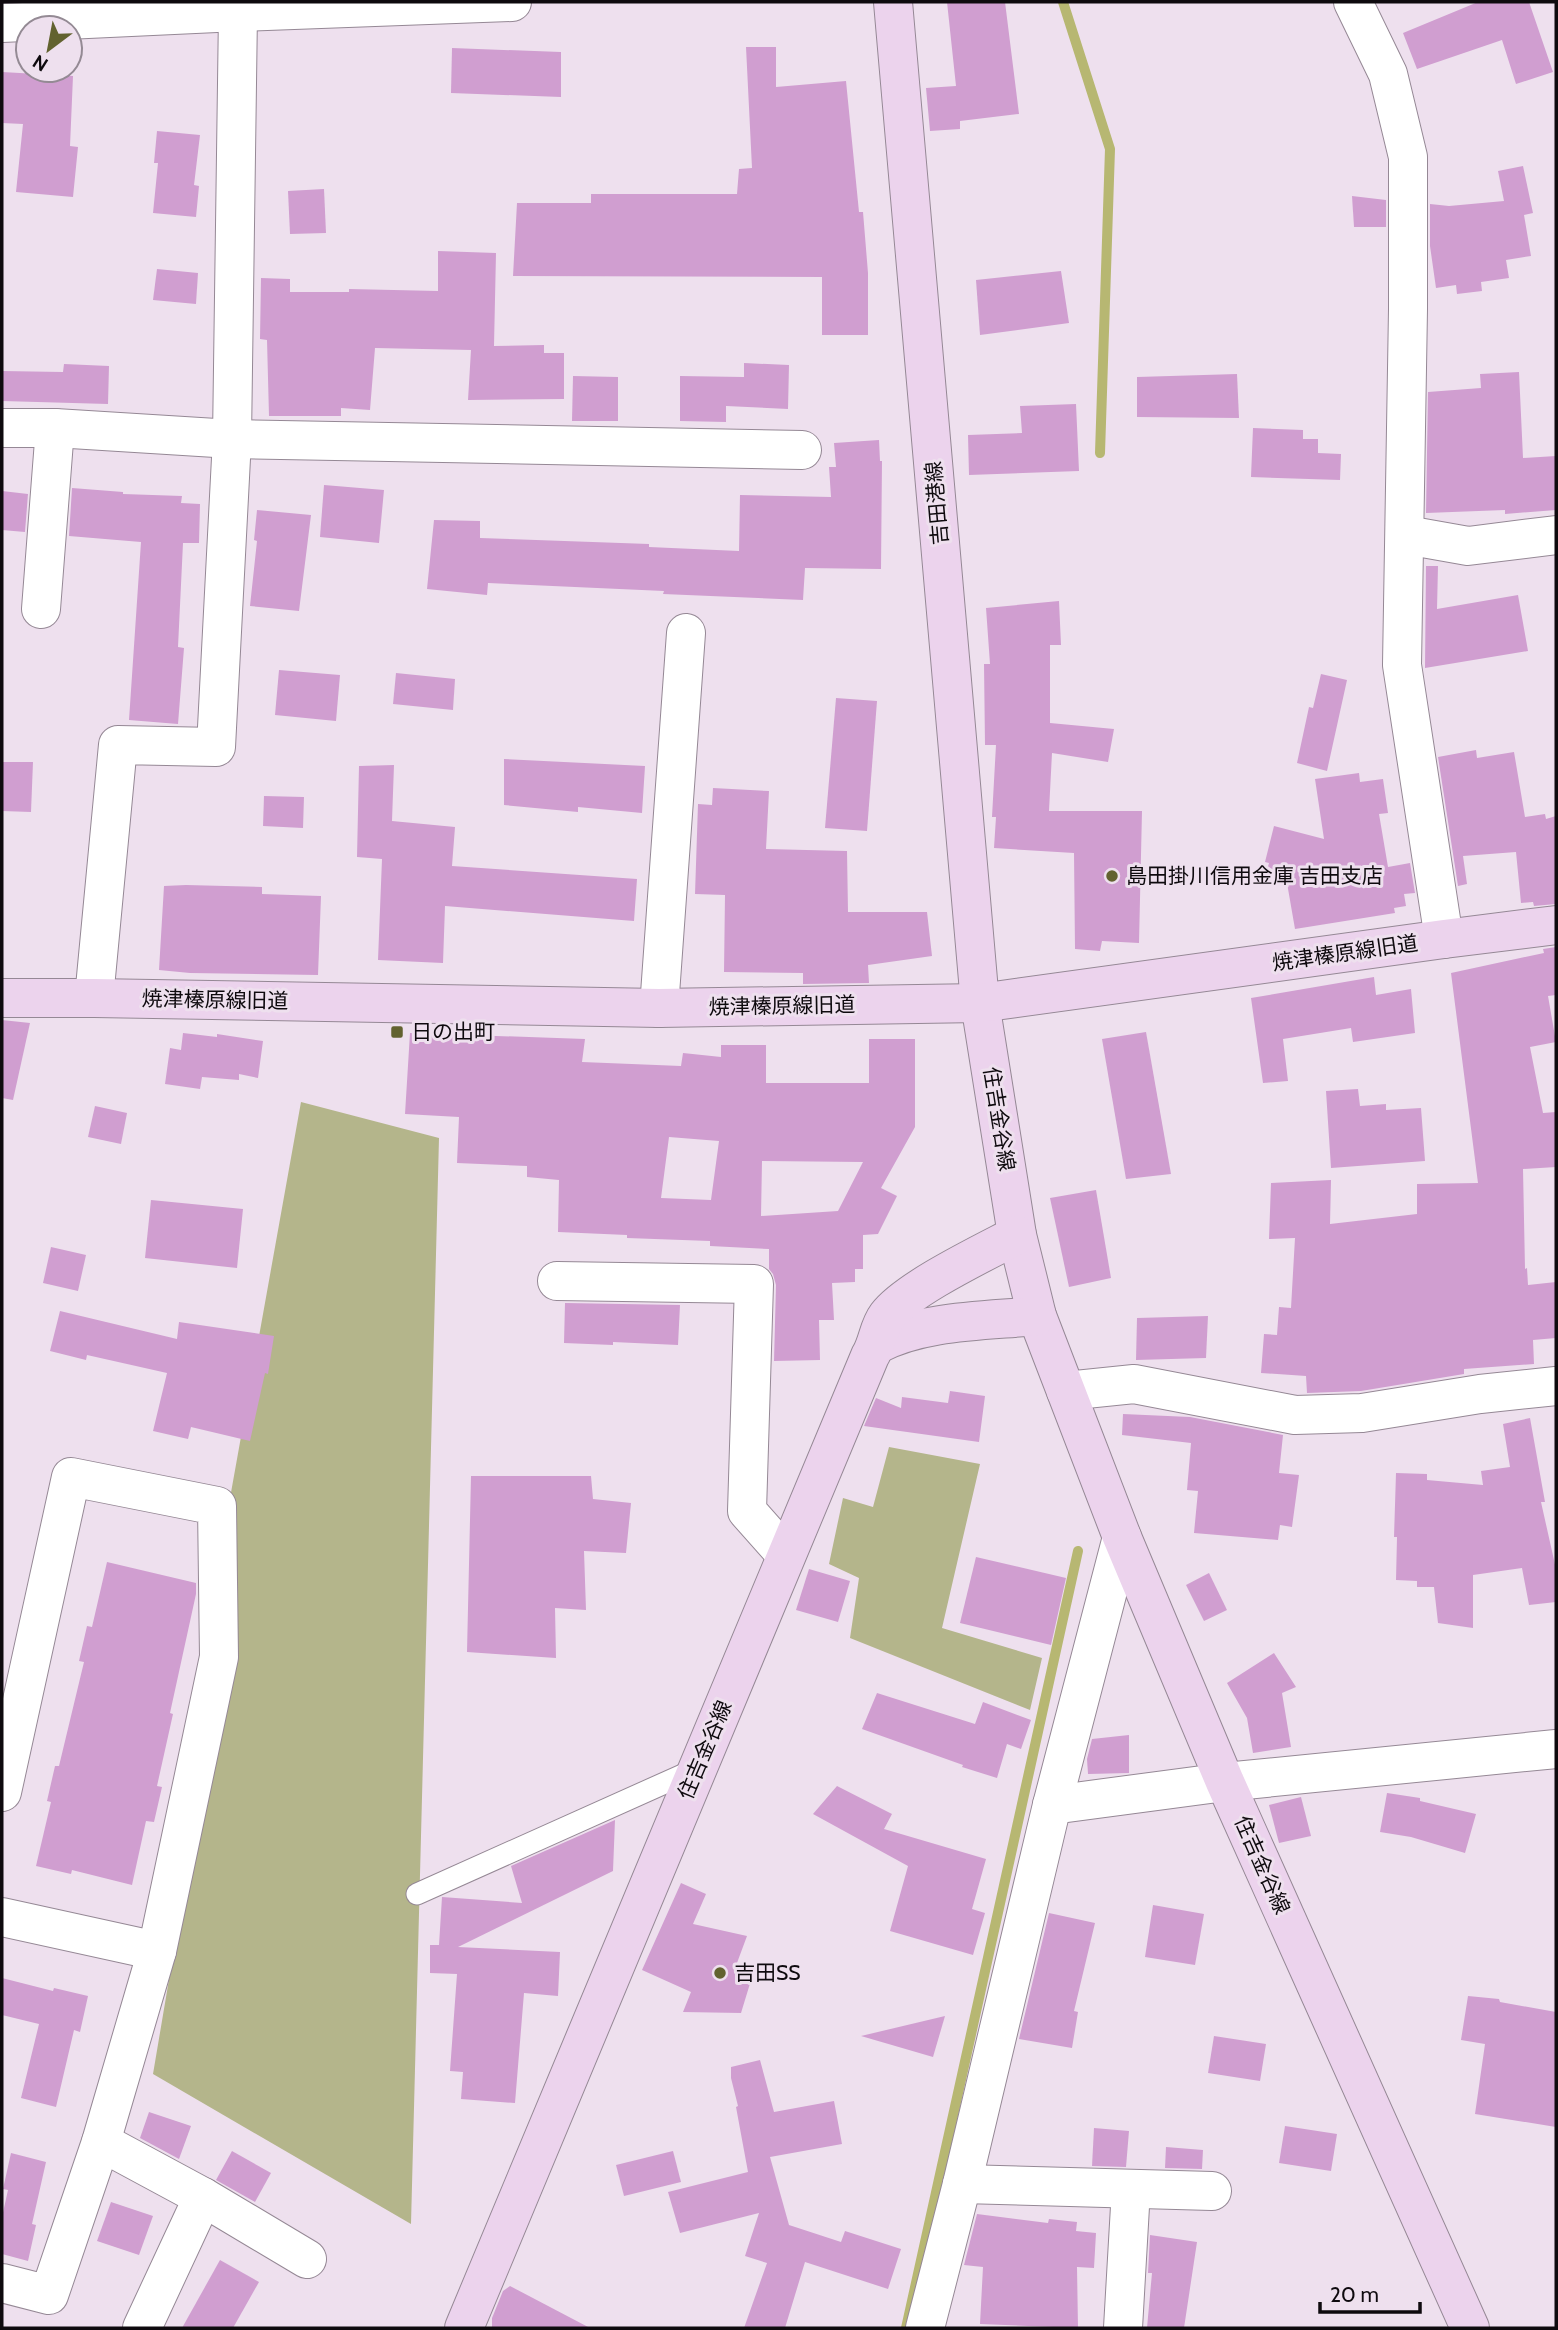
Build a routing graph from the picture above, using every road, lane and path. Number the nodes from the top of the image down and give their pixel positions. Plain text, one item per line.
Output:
1 (512, 2) edge
2 (893, 2) edge
3 (1353, 2) edge
4 (238, 12) junction
5 (2, 23) edge
6 (2, 428) edge
7 (55, 428) junction
8 (232, 439) junction
9 (802, 450) dead end
10 (1406, 535) junction
11 (1556, 535) edge
12 (41, 609) dead end
13 (686, 633) dead end
14 (1556, 925) edge
15 (1444, 939) junction
16 (2, 998) edge
17 (94, 998) junction
18 (981, 1003) junction
19 (659, 1008) junction
20 (1017, 1235) junction
21 (557, 1281) dead end
22 (1037, 1316) junction
23 (876, 1345) junction
24 (1556, 1386) edge
25 (1066, 1391) junction
26 (1122, 1537) junction
27 (786, 1555) junction
28 (1556, 1749) edge
29 (697, 1769) junction
30 (1224, 1782) junction
31 (2, 1792) edge
32 (1052, 1805) junction
33 (417, 1894) dead end
34 (2, 1917) edge
35 (157, 1951) junction
36 (101, 2142) junction
37 (962, 2184) junction
38 (1132, 2189) junction
39 (1212, 2191) dead end
40 (203, 2197) junction
41 (307, 2259) dead end
42 (2, 2283) edge
43 (142, 2328) edge
44 (464, 2328) edge
45 (925, 2328) edge
46 (1123, 2328) edge
47 (1470, 2328) edge

1 - 4 street
2 - 18 main road, 吉田港線
3 - 10 street
4 - 5 street
4 - 8 street
6 - 7 street
7 - 8 street
7 - 12 street
8 - 9 street
8 - 17 street
10 - 11 street
10 - 15 street
13 - 19 street
14 - 15 main road, 焼津榛原線旧道
15 - 18 main road, 焼津榛原線旧道
16 - 17 main road, 焼津榛原線旧道
17 - 19 main road, 焼津榛原線旧道
18 - 19 main road, 焼津榛原線旧道
18 - 20 main road, 住吉金谷線
20 - 22 main road, 住吉金谷線
20 - 23 main road, 住吉金谷線
21 - 27 street
22 - 23 main road
22 - 25 main road, 住吉金谷線
23 - 27 main road, 住吉金谷線
24 - 25 street
25 - 26 main road, 住吉金谷線
26 - 30 main road, 住吉金谷線
26 - 32 street
27 - 29 main road, 住吉金谷線
28 - 30 street
29 - 33 lane
29 - 44 main road, 住吉金谷線
30 - 32 street
30 - 47 main road, 住吉金谷線
31 - 35 street
32 - 37 street
34 - 35 street
35 - 36 street
36 - 40 street
36 - 42 street
37 - 38 street
37 - 45 street
38 - 39 street
38 - 46 street
40 - 41 street
40 - 43 street

